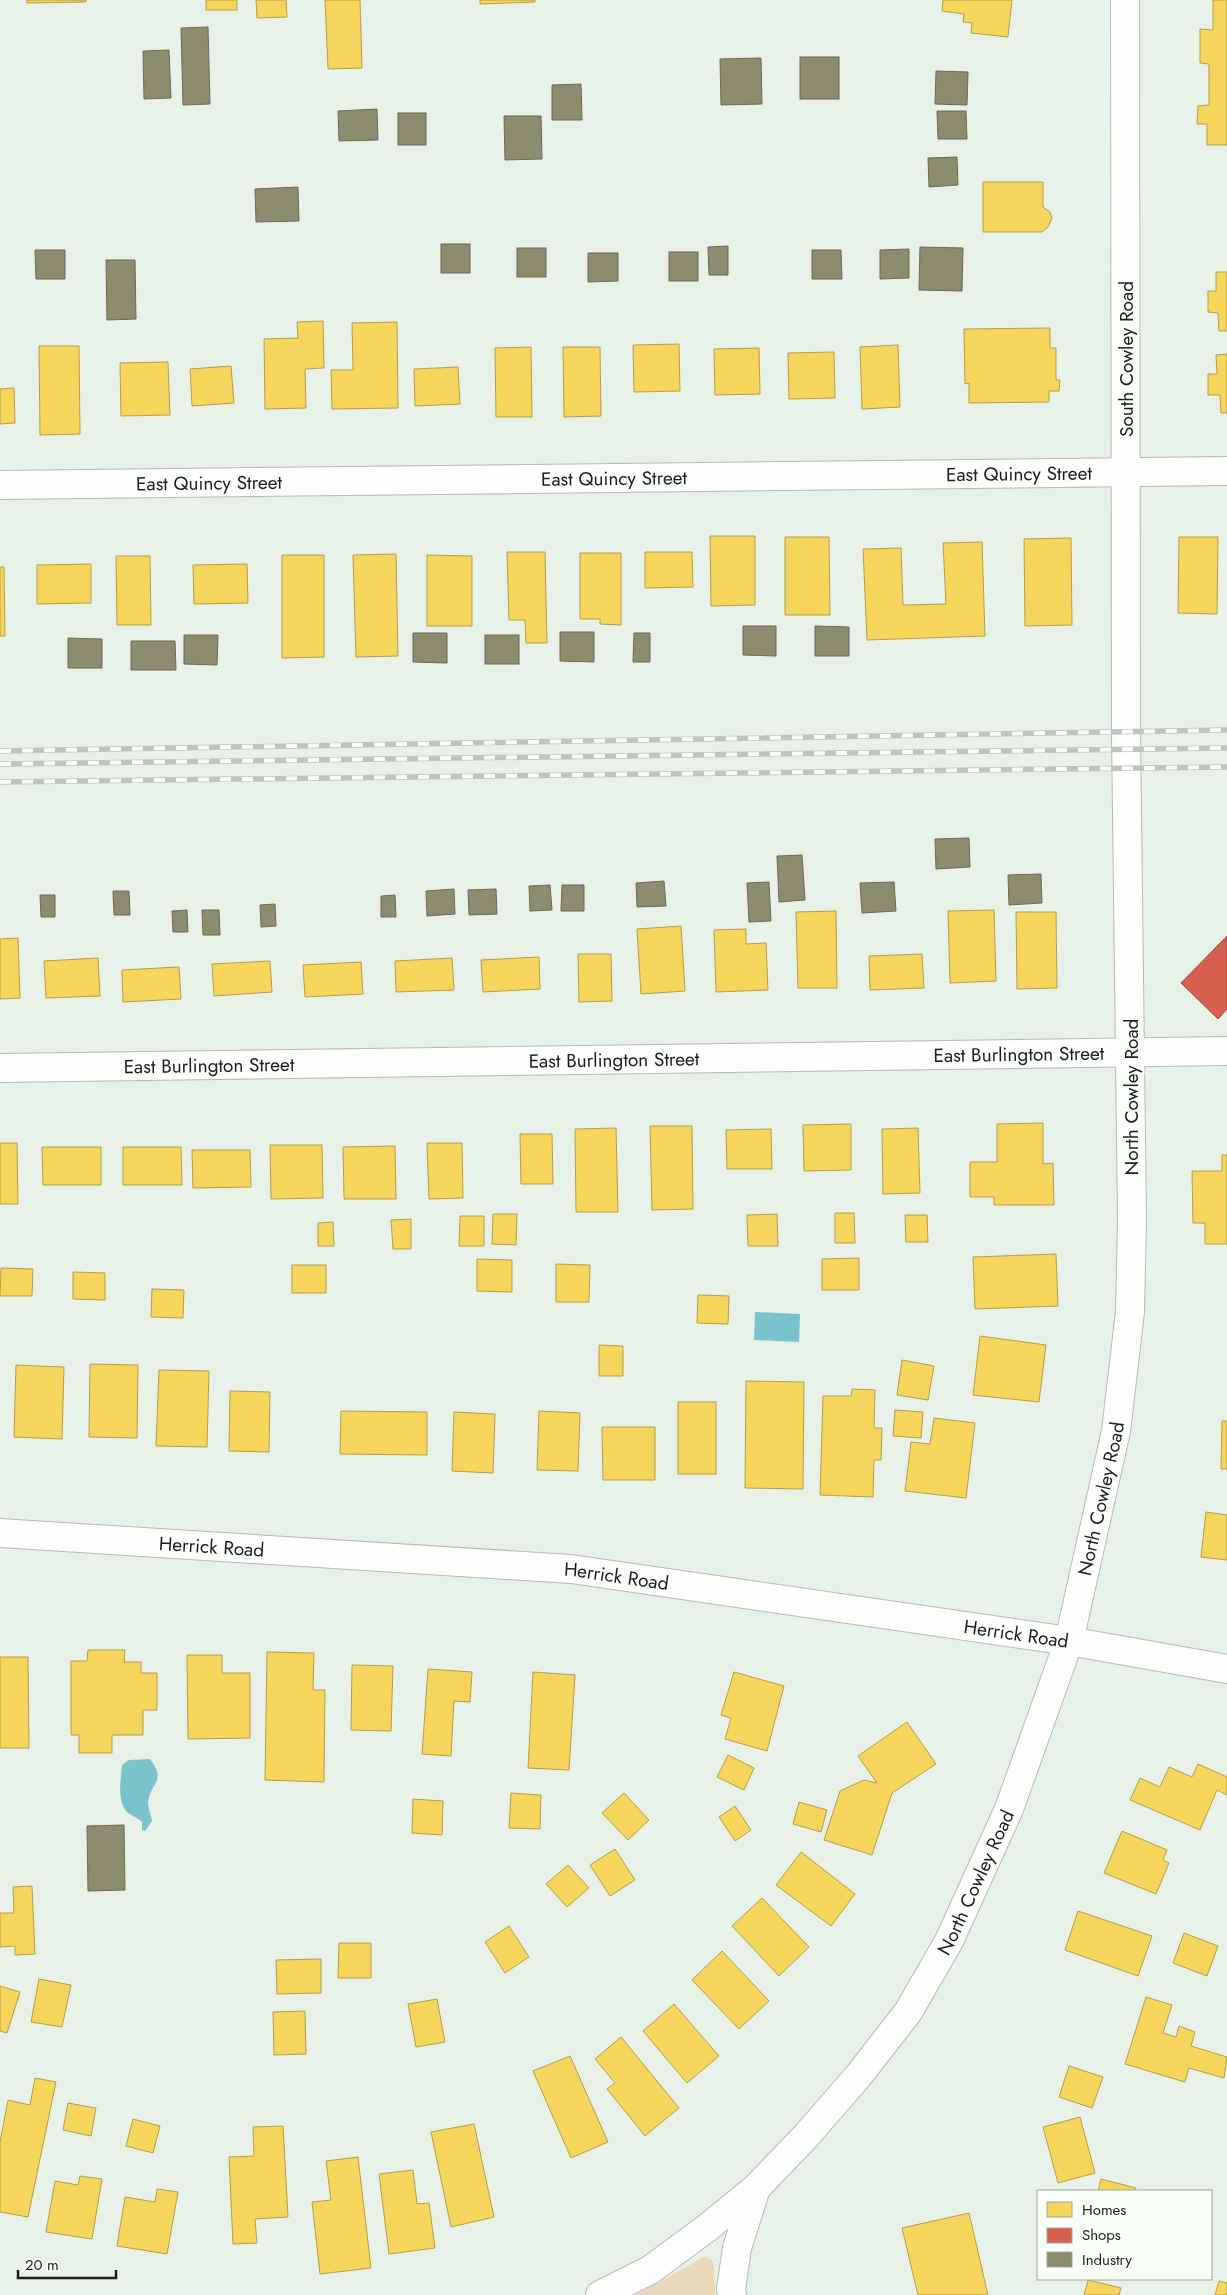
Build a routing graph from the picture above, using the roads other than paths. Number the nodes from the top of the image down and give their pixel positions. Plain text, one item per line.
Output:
1 (1125, 0) edge
2 (1227, 471) edge
3 (1126, 472) junction
4 (0, 485) edge
5 (1126, 719) joint
6 (1131, 1051) junction
7 (1227, 1051) edge
8 (0, 1068) edge
9 (0, 1533) edge
10 (1069, 1641) junction
11 (1227, 1670) edge
12 (756, 2188) junction
13 (600, 2295) edge
14 (732, 2295) edge

1 - 3 street, South Cowley Road
2 - 3 street, East Quincy Street
3 - 4 street, East Quincy Street
3 - 5 street, South Cowley Road
5 - 6 street, North Cowley Road
6 - 7 street, East Burlington Street
6 - 8 street, East Burlington Street
6 - 10 street, North Cowley Road
9 - 10 street, Herrick Road
10 - 11 street, Herrick Road
10 - 12 street, North Cowley Road
12 - 13 street, North Cowley Road
12 - 14 street, North Cowley Road

